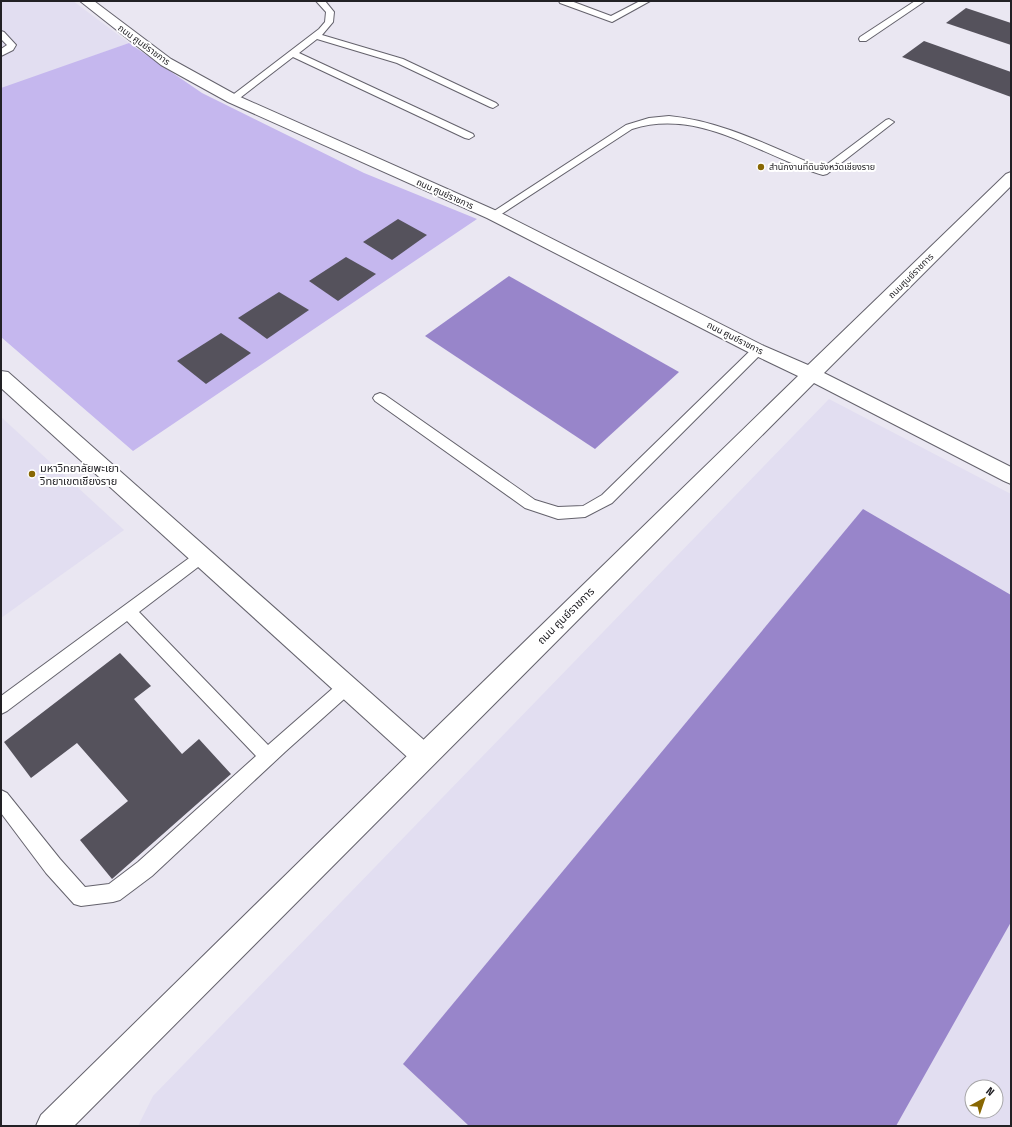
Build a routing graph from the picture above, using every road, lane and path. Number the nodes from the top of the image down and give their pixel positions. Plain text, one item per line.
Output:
1 (86, 1) edge
2 (320, 1) edge
3 (563, 1) edge
4 (646, 1) edge
5 (918, 2) edge
6 (1, 34) edge
7 (316, 36) junction
8 (864, 40) dead end
9 (1, 53) edge
10 (293, 54) junction
11 (233, 99) junction
12 (493, 105) dead end
13 (889, 122) dead end
14 (469, 136) dead end
15 (1011, 178) edge
16 (493, 215) junction
17 (758, 350) junction
18 (811, 374) junction
19 (1, 377) edge
20 (380, 398) dead end
21 (1011, 476) edge
22 (201, 557) junction
23 (128, 611) junction
24 (346, 687) junction
25 (1, 706) edge
26 (268, 756) junction
27 (424, 756) junction
28 (1, 799) edge
29 (52, 1126) edge

1 - 11 street, ถนน ศูนย์ราชการ
2 - 7 lane
3 - 4 lane
5 - 8 lane
6 - 9 lane
7 - 10 lane
7 - 12 lane
10 - 11 lane
10 - 14 lane
11 - 16 street, ถนน ศูนย์ราชการ
13 - 16 lane
15 - 18 street, ถนนศูนย์ราชการ
16 - 17 street, ถนน ศูนย์ราชการ
17 - 18 street, ถนน ศูนย์ราชการ
17 - 20 lane
18 - 21 street, ถนน ศูนย์ราชการ
18 - 27 street, ถนน ศูนย์ราชการ
19 - 22 street
22 - 23 lane
22 - 24 street
23 - 25 lane
23 - 26 lane
24 - 26 lane
24 - 27 street
26 - 28 lane
27 - 29 street, ถนน ศูนย์ราชการ

